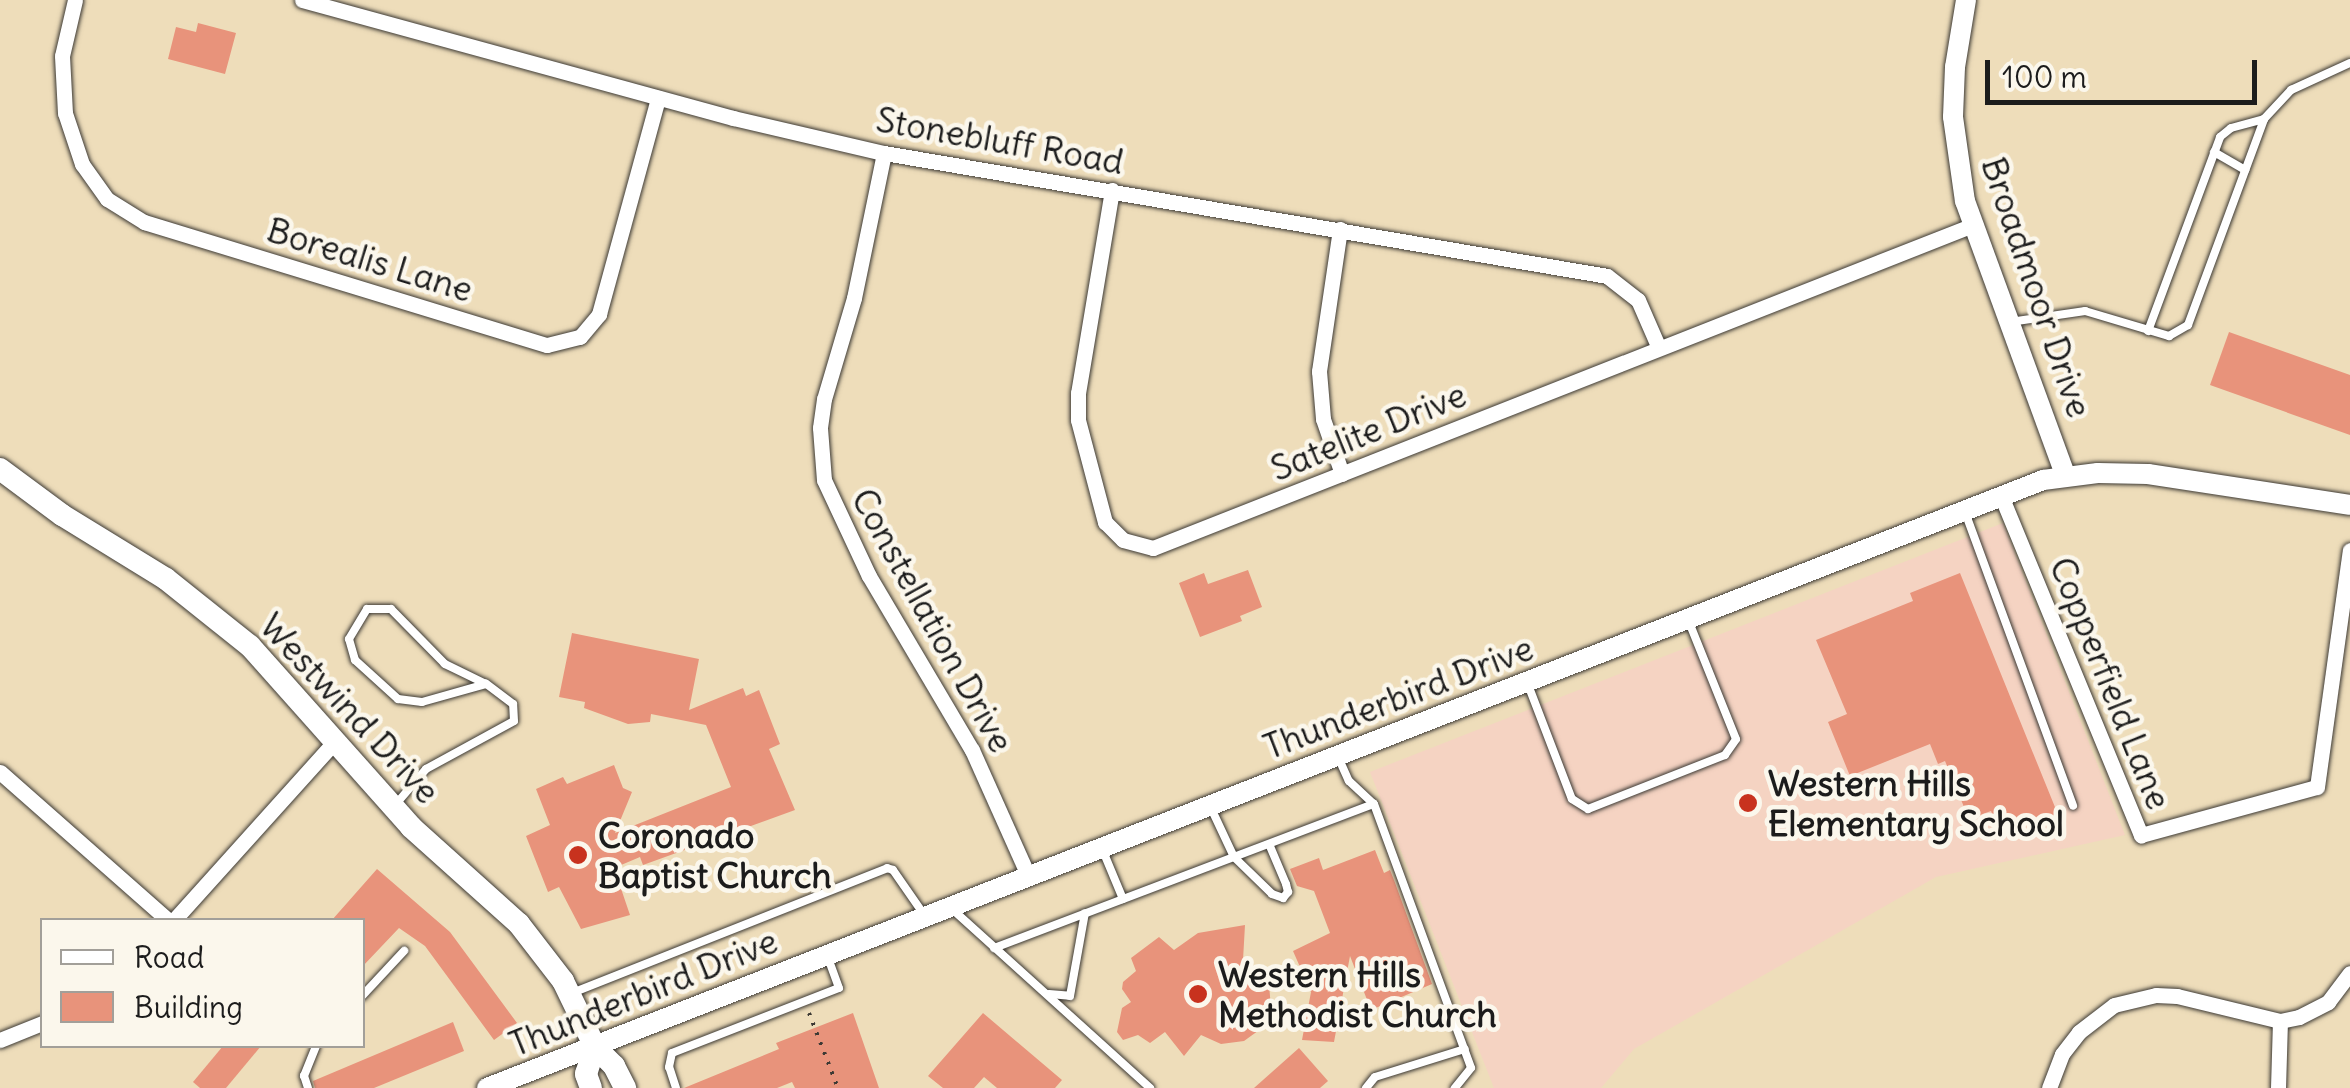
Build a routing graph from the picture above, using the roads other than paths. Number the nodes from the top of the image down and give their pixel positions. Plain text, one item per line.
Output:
1 (75, 0) edge
2 (302, 0) edge
3 (1966, 0) edge
4 (2350, 63) edge
5 (658, 98) junction
6 (2264, 119) junction
7 (884, 152) junction
8 (2214, 152) junction
9 (2245, 170) junction
10 (1112, 190) junction
11 (1973, 226) junction
12 (1340, 229) junction
13 (2010, 322) junction
14 (2148, 331) junction
15 (1660, 348) junction
16 (0, 468) edge
17 (1342, 474) junction
18 (2065, 475) junction
19 (2002, 498) junction
20 (2350, 505) edge
21 (1966, 512) junction
22 (2350, 550) edge
23 (1688, 620) junction
24 (1527, 682) junction
25 (486, 684) junction
26 (334, 742) junction
27 (1337, 754) junction
28 (0, 772) edge
29 (1210, 804) junction
30 (1374, 804) junction
31 (2072, 806) dead end
32 (392, 808) junction
33 (1269, 844) junction
34 (1101, 847) junction
35 (1234, 857) junction
36 (1028, 875) junction
37 (1123, 899) junction
38 (948, 906) junction
39 (1085, 913) junction
40 (925, 916) junction
41 (169, 918) edge
42 (173, 918) edge
43 (994, 948) junction
44 (404, 951) dead end
45 (827, 954) junction
46 (2350, 973) edge
47 (365, 993) edge
48 (570, 994) junction
49 (1046, 994) junction
50 (2280, 1021) junction
51 (40, 1025) edge
52 (0, 1040) edge
53 (595, 1047) junction
54 (315, 1048) edge
55 (1464, 1049) junction
56 (308, 1088) edge
57 (487, 1088) edge
58 (591, 1088) edge
59 (625, 1088) edge
60 (676, 1088) edge
61 (1150, 1088) edge
62 (1366, 1088) edge
63 (1454, 1088) edge
64 (2048, 1088) edge
65 (2278, 1088) edge

1 - 5 street, Borealis Lane
2 - 5 street, Stonebluff Road
3 - 11 street, Broadmoor Drive
4 - 6 lane
5 - 7 street, Stonebluff Road
6 - 8 lane
6 - 9 lane
7 - 10 street, Stonebluff Road
7 - 36 street, Constellation Drive
8 - 9 lane
8 - 14 lane
9 - 14 lane
10 - 12 street, Stonebluff Road
10 - 17 street, Satelite Drive
11 - 13 street, Broadmoor Drive
11 - 15 street, Satelite Drive
12 - 15 street, Stonebluff Road
12 - 17 street
13 - 14 lane
13 - 18 street, Broadmoor Drive
15 - 17 street, Satelite Drive
16 - 26 main road, Westwind Drive
18 - 19 street, Thunderbird Drive
18 - 20 street, Thunderbird Drive
19 - 21 street, Thunderbird Drive
19 - 22 street, Copperfield Lane
21 - 23 street, Thunderbird Drive
21 - 31 lane
23 - 24 street, Thunderbird Drive
23 - 24 lane
24 - 27 street, Thunderbird Drive
25 - 25 lane
25 - 32 lane
26 - 32 main road, Westwind Drive
26 - 42 street
27 - 29 street, Thunderbird Drive
27 - 30 lane
28 - 41 street
29 - 34 street, Thunderbird Drive
29 - 35 lane
30 - 33 lane
30 - 55 lane
32 - 48 main road, Westwind Drive
33 - 35 lane
33 - 35 lane
34 - 36 street, Thunderbird Drive
34 - 37 lane
35 - 37 lane
36 - 38 street, Thunderbird Drive
37 - 39 lane
38 - 40 street, Thunderbird Drive
38 - 43 lane
39 - 43 lane
39 - 49 lane
40 - 45 street, Thunderbird Drive
40 - 48 lane
43 - 49 lane
44 - 47 lane
45 - 53 street, Thunderbird Drive
45 - 60 lane
46 - 50 street
48 - 53 main road, Westwind Drive
49 - 61 lane
50 - 64 street
50 - 65 street
51 - 52 street
53 - 57 street, Thunderbird Drive
53 - 58 main road
53 - 59 main road, Westwind Drive
54 - 56 lane
55 - 62 lane
55 - 63 lane

